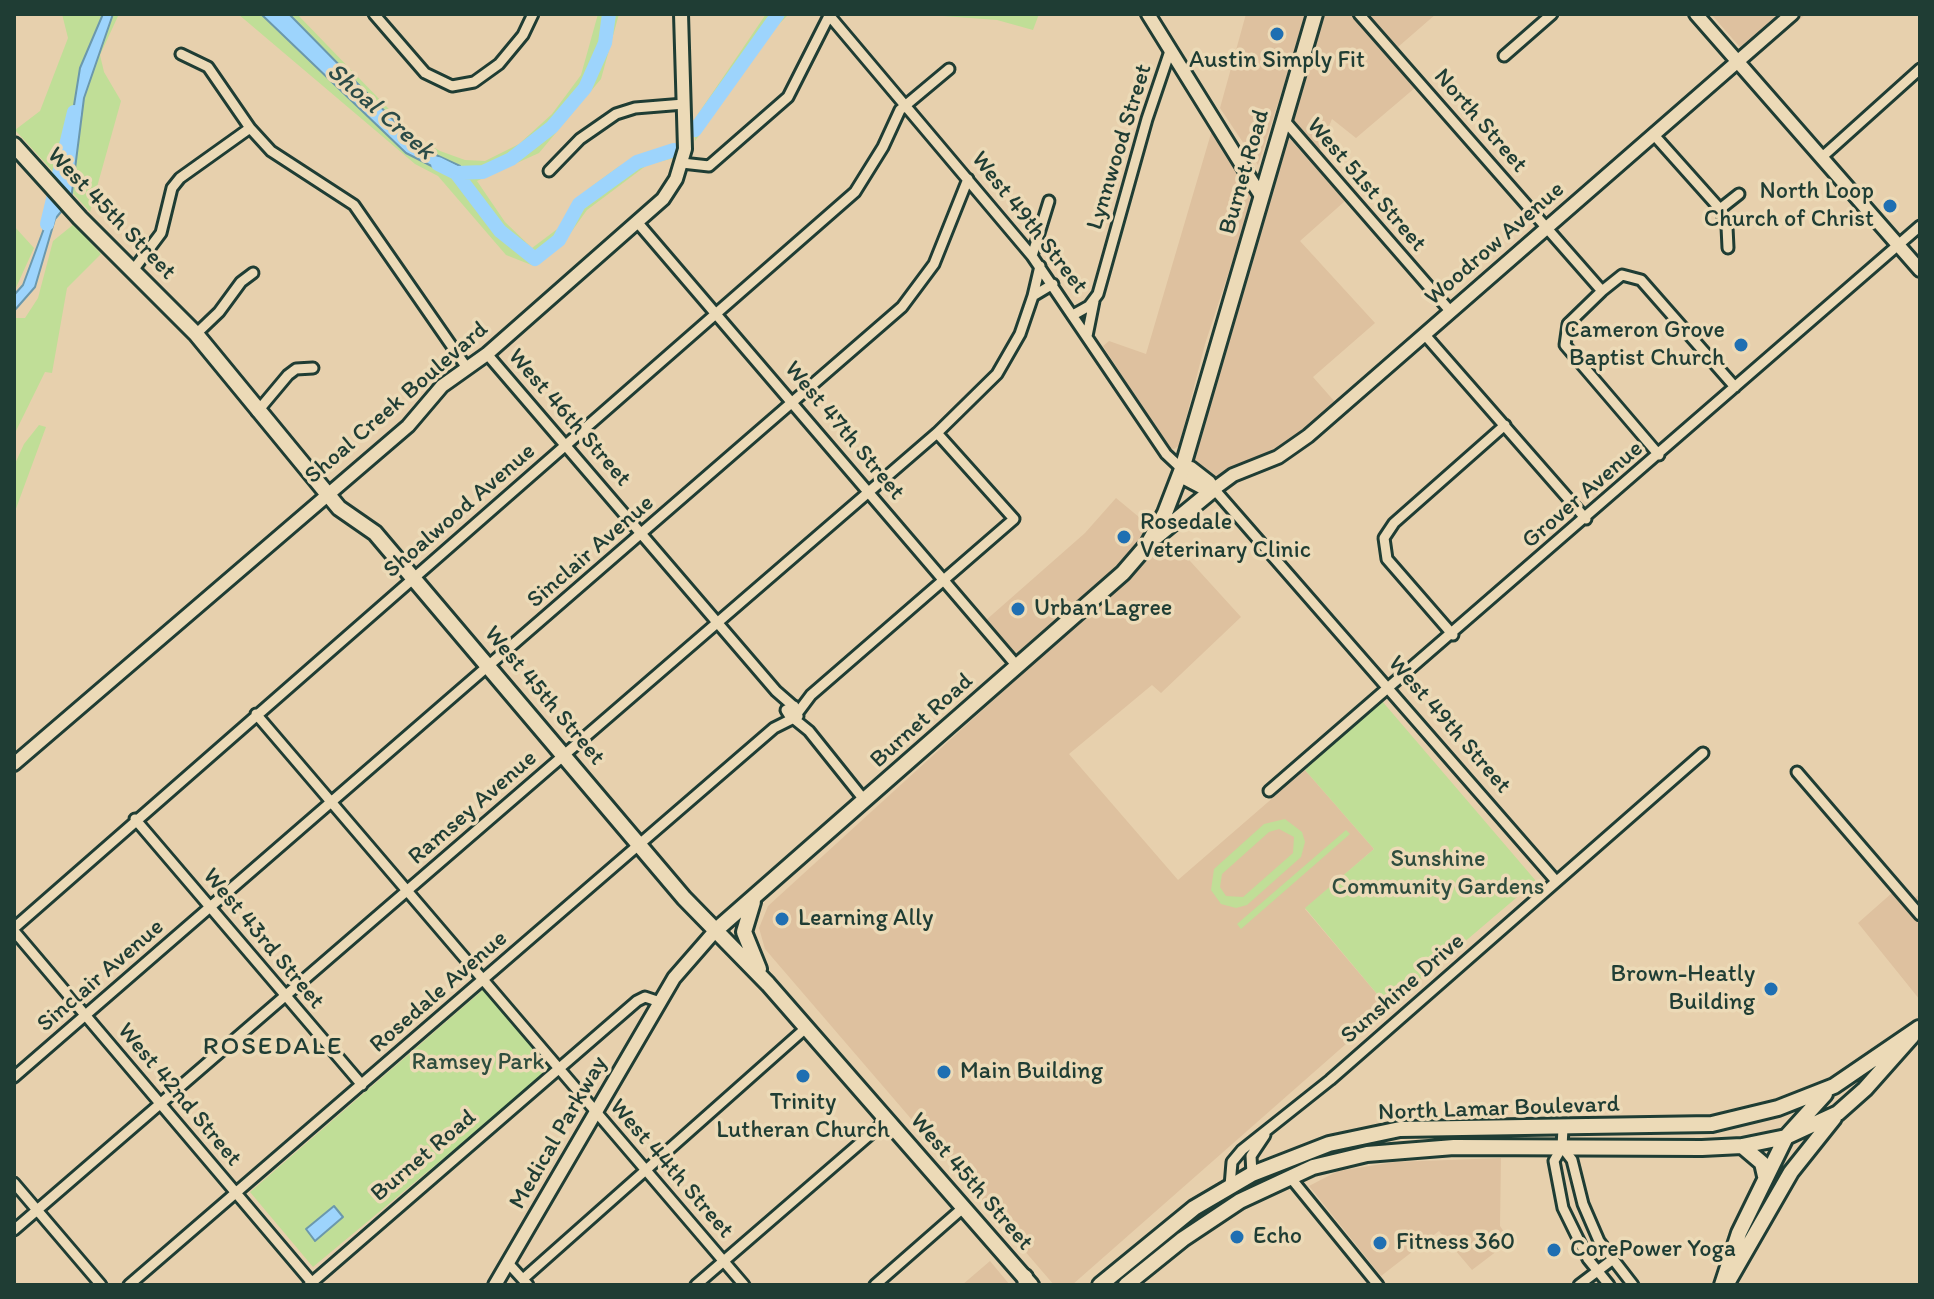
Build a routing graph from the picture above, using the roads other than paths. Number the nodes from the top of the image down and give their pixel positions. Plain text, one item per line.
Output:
1 (374, 14) edge
2 (533, 14) edge
3 (681, 14) edge
4 (1148, 14) edge
5 (1315, 14) edge
6 (1359, 14) edge
7 (1552, 14) edge
8 (1696, 14) edge
9 (1792, 14) edge
10 (828, 15) edge
11 (1170, 51) junction
12 (181, 54) dead end
13 (1504, 56) dead end
14 (1738, 61) junction
15 (949, 69) dead end
16 (1920, 69) edge
17 (684, 104) junction
18 (906, 105) junction
19 (1284, 120) junction
20 (250, 128) junction
21 (1654, 135) junction
22 (14, 145) edge
23 (1821, 158) junction
24 (682, 163) junction
25 (549, 171) dead end
26 (968, 179) junction
27 (1739, 194) dead end
28 (1261, 196) junction
29 (1049, 201) dead end
30 (1720, 209) junction
31 (638, 223) junction
32 (1920, 226) edge
33 (1547, 228) junction
34 (1898, 245) junction
35 (1728, 248) dead end
36 (1032, 256) junction
37 (1040, 266) junction
38 (134, 269) junction
39 (1920, 270) edge
40 (253, 273) dead end
41 (1053, 284) junction
42 (1602, 291) junction
43 (1033, 296) junction
44 (1094, 301) junction
45 (1451, 312) junction
46 (717, 313) junction
47 (1073, 315) junction
48 (196, 334) junction
49 (1425, 335) junction
50 (1087, 336) junction
51 (487, 354) junction
52 (313, 368) dead end
53 (467, 368) junction
54 (1735, 387) junction
55 (794, 402) junction
56 (257, 412) junction
57 (1505, 425) junction
58 (937, 433) junction
59 (567, 445) junction
60 (1659, 455) junction
61 (1182, 469) junction
62 (1214, 489) junction
63 (870, 491) junction
64 (326, 494) junction
65 (1586, 519) junction
66 (643, 534) junction
67 (1148, 544) junction
68 (414, 577) junction
69 (943, 580) junction
70 (717, 623) junction
71 (1453, 635) junction
72 (490, 666) junction
73 (1017, 666) junction
74 (1389, 690) junction
75 (792, 712) junction
76 (256, 714) junction
77 (1703, 753) dead end
78 (565, 755) junction
79 (14, 764) edge
80 (1797, 772) dead end
81 (1269, 791) dead end
82 (865, 801) junction
83 (333, 803) junction
84 (135, 819) junction
85 (640, 844) junction
86 (1556, 881) junction
87 (409, 890) junction
88 (754, 899) junction
89 (210, 908) junction
90 (1920, 915) edge
91 (14, 929) edge
92 (715, 931) junction
93 (485, 979) junction
94 (765, 980) junction
95 (286, 998) junction
96 (660, 1002) junction
97 (86, 1015) junction
98 (807, 1027) junction
99 (1920, 1027) edge
100 (560, 1069) junction
101 (14, 1077) edge
102 (362, 1085) junction
103 (1834, 1086) junction
104 (162, 1105) junction
105 (1838, 1113) junction
106 (596, 1114) junction
107 (888, 1119) junction
108 (1272, 1126) junction
109 (1563, 1128) junction
110 (1675, 1128) junction
111 (1378, 1133) junction
112 (1786, 1137) junction
113 (1742, 1146) junction
114 (1562, 1147) junction
115 (1625, 1148) junction
116 (1380, 1152) junction
117 (646, 1170) junction
118 (1252, 1174) junction
119 (1765, 1176) junction
120 (1293, 1178) junction
121 (14, 1183) edge
122 (1230, 1186) junction
123 (237, 1195) junction
124 (1240, 1201) junction
125 (964, 1207) junction
126 (37, 1211) junction
127 (14, 1230) edge
128 (1612, 1260) junction
129 (723, 1261) junction
130 (508, 1263) junction
131 (1596, 1271) junction
132 (526, 1282) edge
133 (1027, 1282) edge
134 (312, 1284) edge
135 (101, 1285) edge
136 (129, 1285) edge
137 (495, 1285) edge
138 (696, 1285) edge
139 (744, 1285) edge
140 (875, 1285) edge
141 (1100, 1285) edge
142 (1126, 1285) edge
143 (1378, 1285) edge
144 (1579, 1285) edge
145 (1609, 1285) edge
146 (1633, 1285) edge
147 (1724, 1285) edge

1 - 2 street
3 - 17 street, Shoal Creek Boulevard
4 - 11 street
5 - 19 main road, Burnet Road
6 - 33 street, North Street
7 - 13 street
8 - 14 street
9 - 14 street, Woodrow Avenue
10 - 18 street, West 49th Street
10 - 24 street
11 - 28 street
11 - 44 street, Lynnwood Street
12 - 20 street
14 - 21 street, Woodrow Avenue
14 - 23 street
15 - 18 street
16 - 23 street
17 - 24 street, Shoal Creek Boulevard
17 - 25 street
18 - 26 street, West 49th Street
18 - 46 street, Shoalwood Avenue
19 - 28 main road, Burnet Road
19 - 45 street, West 51st Street
20 - 38 street
20 - 53 street
21 - 30 street
21 - 33 street, Woodrow Avenue
22 - 38 main road, West 45th Street
23 - 34 street
24 - 31 street, Shoal Creek Boulevard
26 - 36 street, West 49th Street
26 - 55 street, Sinclair Avenue
27 - 30 street
28 - 61 main road, Burnet Road
29 - 36 street
30 - 35 street
31 - 46 street, West 47th Street
31 - 51 street, Shoal Creek Boulevard
32 - 34 street, Grover Avenue
33 - 42 street, North Street
33 - 45 street, Woodrow Avenue
34 - 39 street
34 - 54 street, Grover Avenue
36 - 37 street, West 49th Street
37 - 41 street, West 49th Street
37 - 43 street, Ramsey Avenue
38 - 48 main road, West 45th Street
40 - 48 street
41 - 43 street
41 - 47 street, West 49th Street
42 - 54 street
42 - 60 street
43 - 58 street, Ramsey Avenue
44 - 47 street
44 - 50 street, Lynnwood Street
45 - 49 street, Woodrow Avenue
46 - 55 street, West 47th Street
46 - 59 street, Shoalwood Avenue
47 - 50 street, West 49th Street
48 - 56 main road, West 45th Street
49 - 57 street
49 - 62 street, Woodrow Avenue
50 - 61 street, West 49th Street
51 - 53 street, Shoal Creek Boulevard
51 - 59 street, West 46th Street
52 - 56 street
53 - 64 street, Shoal Creek Boulevard
54 - 60 street, Grover Avenue
55 - 63 street, West 47th Street
55 - 66 street, Sinclair Avenue
56 - 64 main road, West 45th Street
57 - 65 street
57 - 71 street
58 - 63 street, Ramsey Avenue
58 - 69 street, Rosedale Avenue
59 - 66 street, West 46th Street
59 - 68 street, Shoalwood Avenue
60 - 65 street, Grover Avenue
61 - 62 street, West 49th Street
61 - 67 main road, Burnet Road
62 - 67 main road
62 - 74 street, West 49th Street
63 - 69 street, West 47th Street
63 - 70 street, Ramsey Avenue
64 - 68 main road, West 45th Street
64 - 79 street, Shoal Creek Boulevard
65 - 71 street, Grover Avenue
66 - 70 street, West 46th Street
66 - 72 street, Sinclair Avenue
67 - 73 main road, Burnet Road
68 - 72 main road, West 45th Street
68 - 76 street, Shoalwood Avenue
69 - 73 street, West 47th Street
69 - 75 street, Rosedale Avenue
70 - 75 street, West 46th Street
70 - 78 street, Ramsey Avenue
71 - 74 street, Grover Avenue
72 - 78 main road, West 45th Street
72 - 83 street, Sinclair Avenue
73 - 82 main road, Burnet Road
74 - 81 street, Grover Avenue
74 - 86 street, West 49th Street
75 - 82 street, West 46th Street
75 - 85 street, Rosedale Avenue
76 - 83 street, West 44th Street
76 - 84 street, Shoalwood Avenue
77 - 86 street, Sunshine Drive
78 - 85 main road, West 45th Street
78 - 87 street, Ramsey Avenue
80 - 90 street
82 - 88 main road, Burnet Road
83 - 87 street, West 44th Street
83 - 89 street, Sinclair Avenue
84 - 89 street, West 43rd Street
84 - 91 street, Shoalwood Avenue
85 - 92 main road, West 45th Street
85 - 93 street, Rosedale Avenue
86 - 108 street, Sunshine Drive
87 - 93 street, West 44th Street
87 - 95 street, Ramsey Avenue
88 - 92 main road, Burnet Road
88 - 94 main road
89 - 95 street, West 43rd Street
89 - 97 street, Sinclair Avenue
91 - 97 street, West 42nd Street
92 - 94 main road, West 45th Street
92 - 96 street, Burnet Road
93 - 100 street, West 44th Street
93 - 102 street, Rosedale Avenue
94 - 98 main road, West 45th Street
95 - 102 street, West 43rd Street
95 - 104 street, Ramsey Avenue
96 - 100 street, Burnet Road
96 - 106 street, Medical Parkway
97 - 101 street, Sinclair Avenue
97 - 104 street, West 42nd Street
98 - 107 main road, West 45th Street
98 - 117 street
99 - 103 main road, North Lamar Boulevard
99 - 105 main road, North Lamar Boulevard
100 - 106 street, West 44th Street
100 - 134 street, Burnet Road
102 - 123 street, Rosedale Avenue
103 - 110 main road, North Lamar Boulevard
103 - 112 main road
104 - 123 street, West 42nd Street
104 - 126 street, Ramsey Avenue
105 - 112 main road, North Lamar Boulevard
105 - 147 main road
106 - 117 street, West 44th Street
106 - 130 street, Medical Parkway
107 - 125 main road, West 45th Street
107 - 129 street
108 - 118 street, Sunshine Drive
108 - 122 street, Sunshine Drive
109 - 110 main road, North Lamar Boulevard
109 - 111 main road, North Lamar Boulevard
109 - 114 street
110 - 115 main road
111 - 116 main road
111 - 118 main road, North Lamar Boulevard
112 - 113 main road, North Lamar Boulevard
112 - 119 main road
113 - 115 main road, North Lamar Boulevard
113 - 119 main road
114 - 115 main road, North Lamar Boulevard
114 - 116 main road, North Lamar Boulevard
114 - 128 street
114 - 131 street
116 - 120 main road, North Lamar Boulevard
117 - 129 street, West 44th Street
117 - 132 street
118 - 122 main road, North Lamar Boulevard
118 - 124 main road
119 - 147 main road
120 - 124 main road, North Lamar Boulevard
120 - 143 street
121 - 126 street
122 - 141 main road, North Lamar Boulevard
123 - 134 street, West 42nd Street
123 - 136 street, Rosedale Avenue
124 - 142 main road, North Lamar Boulevard
125 - 133 main road, West 45th Street
125 - 140 street
126 - 127 street, Ramsey Avenue
126 - 135 street
128 - 131 street
128 - 146 street
129 - 138 street
129 - 139 street, West 44th Street
130 - 132 street
130 - 137 street, Medical Parkway
131 - 144 street
131 - 145 street

